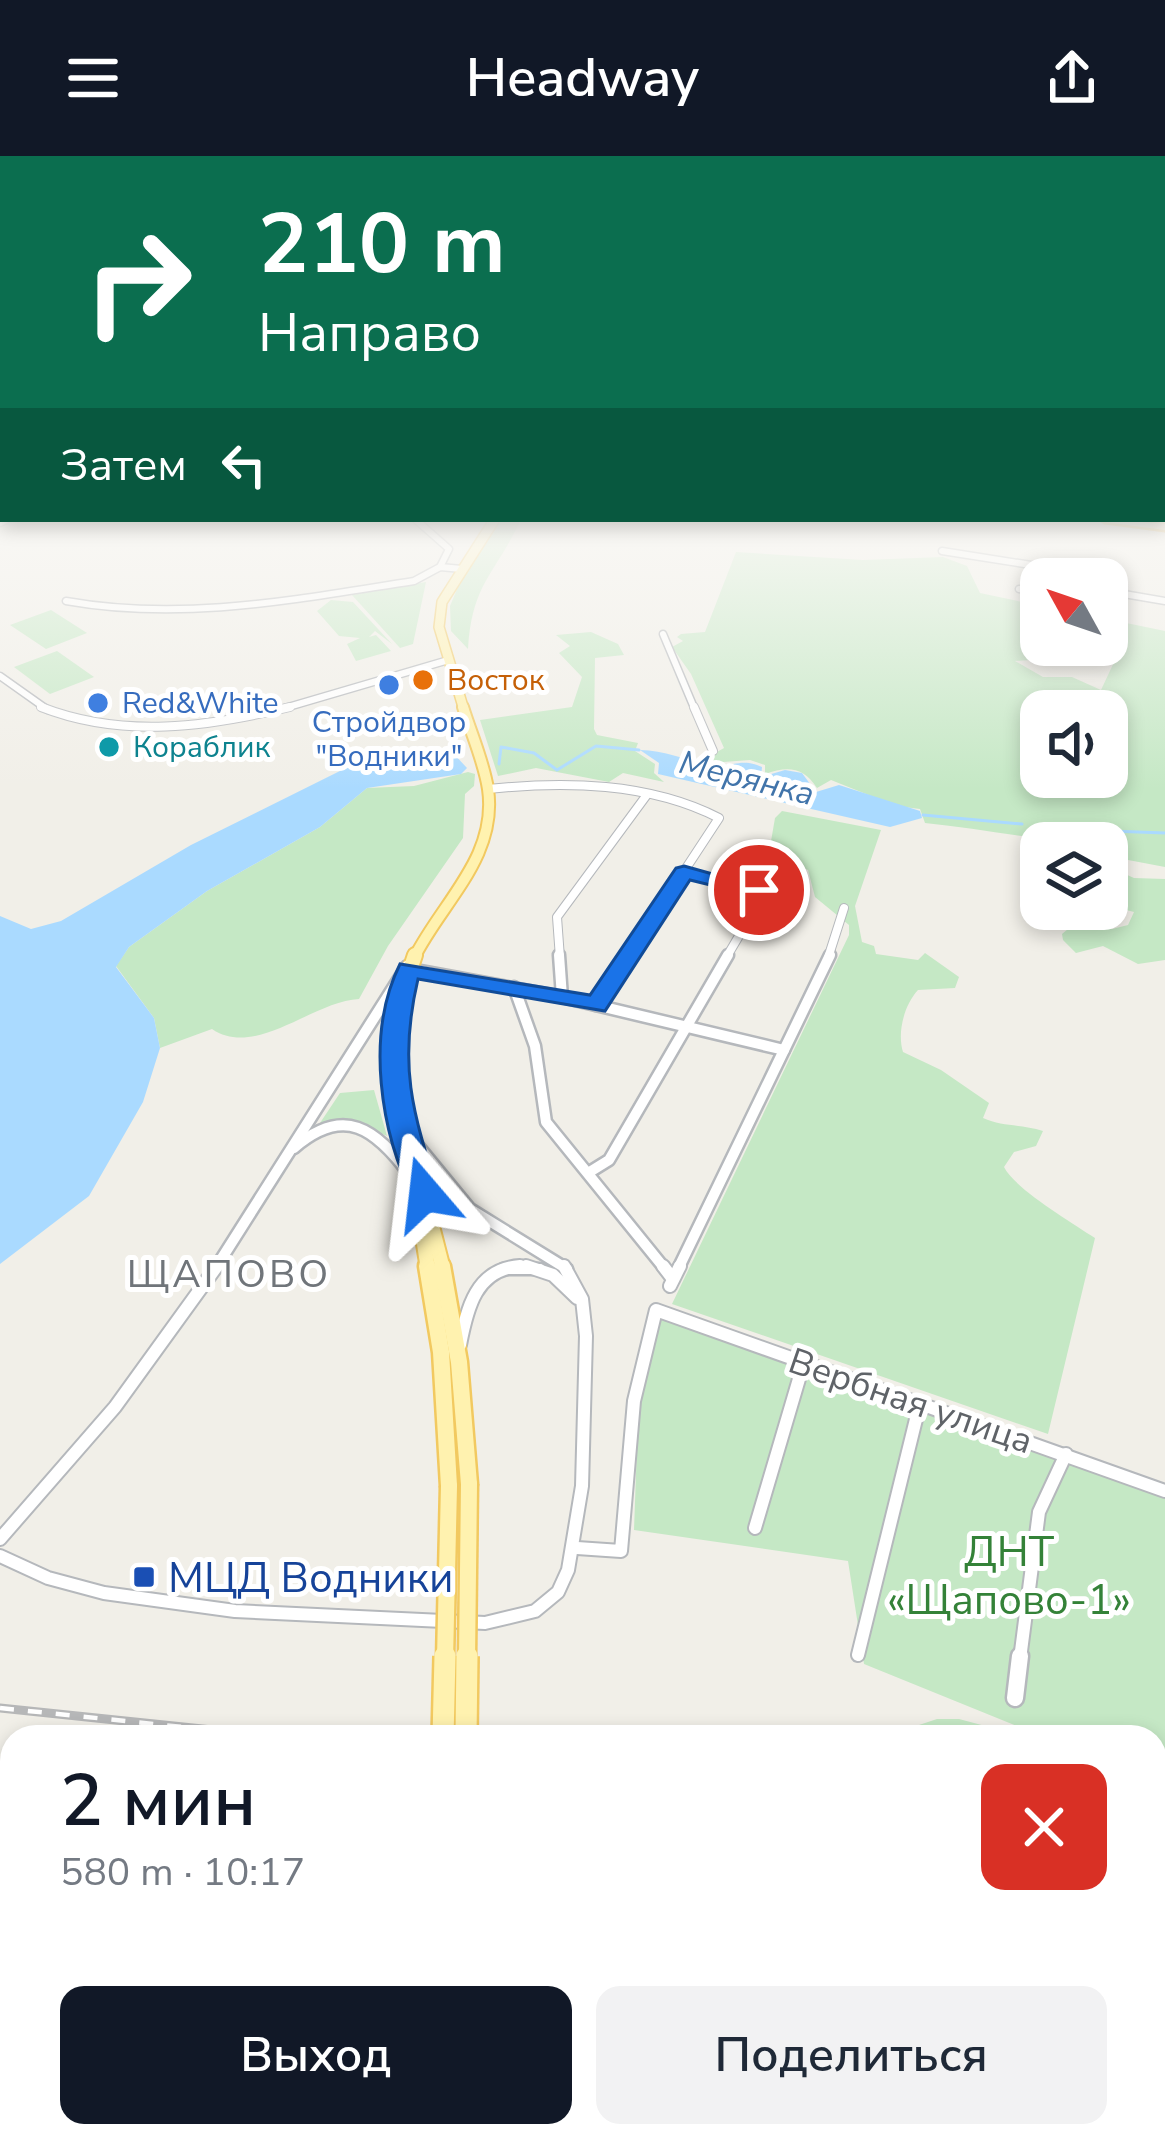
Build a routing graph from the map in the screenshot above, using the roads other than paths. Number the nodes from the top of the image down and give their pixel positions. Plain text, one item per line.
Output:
1 (76, 603) edge
2 (264, 603) edge
3 (444, 603) edge
4 (663, 634) dead end
5 (446, 661) junction
6 (0, 676) edge
7 (713, 751) dead end
8 (488, 789) junction
9 (646, 796) junction
10 (684, 872) junction
11 (844, 908) dead end
12 (415, 954) junction
13 (409, 969) junction
14 (514, 987) junction
15 (562, 997) junction
16 (596, 1005) junction
17 (689, 1029) junction
18 (784, 1050) junction
19 (402, 1120) junction
20 (280, 1163) junction
21 (588, 1173) junction
22 (410, 1175) junction
23 (583, 1312) junction
24 (459, 1350) junction
25 (804, 1362) junction
26 (920, 1403) junction
27 (1066, 1454) junction
28 (459, 1485) junction
29 (1165, 1491) edge
30 (755, 1528) dead end
31 (0, 1539) edge
32 (578, 1548) junction
33 (0, 1556) edge
34 (858, 1655) dead end
35 (1015, 1698) dead end
36 (444, 1725) edge
37 (466, 1725) edge

1 - 2 street
3 - 5 main road
4 - 7 street
5 - 6 street
5 - 8 main road
8 - 9 street
8 - 12 main road
9 - 10 street
9 - 15 street
10 - 16 street
10 - 17 street
11 - 18 street
12 - 13 main road
12 - 20 street
13 - 14 street
13 - 19 main road
14 - 15 street
14 - 21 street
15 - 16 street
16 - 17 street
17 - 18 street
17 - 21 street
18 - 21 street
19 - 22 main road
19 - 23 street
19 - 24 main road
20 - 22 street
20 - 31 street
22 - 28 main road
23 - 24 street
23 - 32 street
24 - 28 main road
25 - 26 street, Вербная улица
25 - 30 street
25 - 32 street, Вербная улица
26 - 27 street, Вербная улица
26 - 34 street
27 - 29 street, Вербная улица
27 - 35 street
28 - 36 main road, bridge
28 - 37 main road, bridge
32 - 33 street

